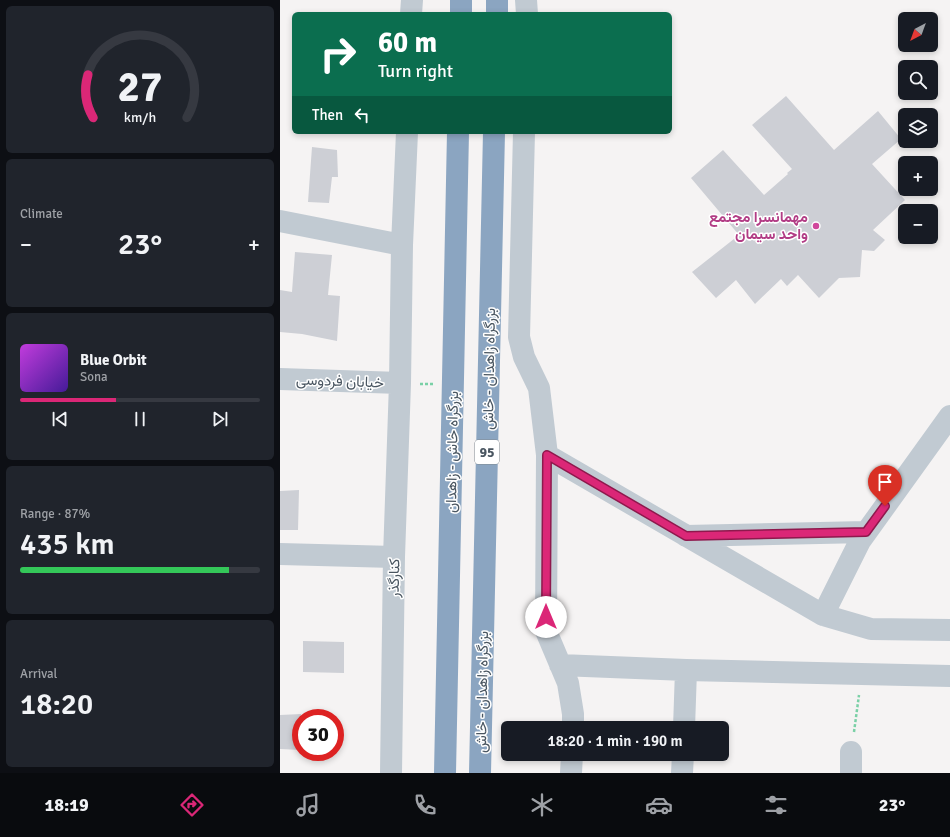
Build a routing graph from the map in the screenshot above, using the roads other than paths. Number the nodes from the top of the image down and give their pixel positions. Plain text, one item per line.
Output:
1 (412, 0) edge
2 (461, 0) edge
3 (497, 0) edge
4 (526, 0) edge
5 (411, 12) edge
6 (461, 12) edge
7 (497, 12) edge
8 (527, 12) edge
9 (406, 134) edge
10 (458, 134) edge
11 (494, 134) edge
12 (524, 134) edge
13 (280, 221) edge
14 (402, 245) junction
15 (280, 379) edge
16 (400, 383) junction
17 (950, 416) edge
18 (547, 455) junction
19 (866, 532) junction
20 (686, 536) junction
21 (280, 554) edge
22 (394, 557) junction
23 (823, 615) junction
24 (950, 630) edge
25 (560, 665) junction
26 (686, 670) junction
27 (950, 676) edge
28 (572, 721) edge
29 (684, 721) edge
30 (572, 761) edge
31 (683, 761) edge
32 (391, 773) edge
33 (445, 773) edge
34 (480, 773) edge
35 (571, 773) edge
36 (682, 773) edge

1 - 5 street
2 - 6 highway
3 - 7 highway
4 - 8 street
9 - 14 street, کنارگذر
10 - 33 highway, بزرگراه خاش - زاهدان
11 - 34 highway, بزرگراه زاهدان - خاش / 95
12 - 18 street
13 - 14 street
14 - 16 street, کنارگذر
15 - 16 street, خیابان فردوسی
16 - 22 street, کنارگذر
17 - 19 street
18 - 20 street
18 - 25 street
19 - 20 street
19 - 23 street
20 - 23 street
21 - 22 street
22 - 32 street, کنارگذر
23 - 24 street
25 - 26 street
25 - 28 street
26 - 27 street
26 - 29 street
30 - 35 street
31 - 36 street

